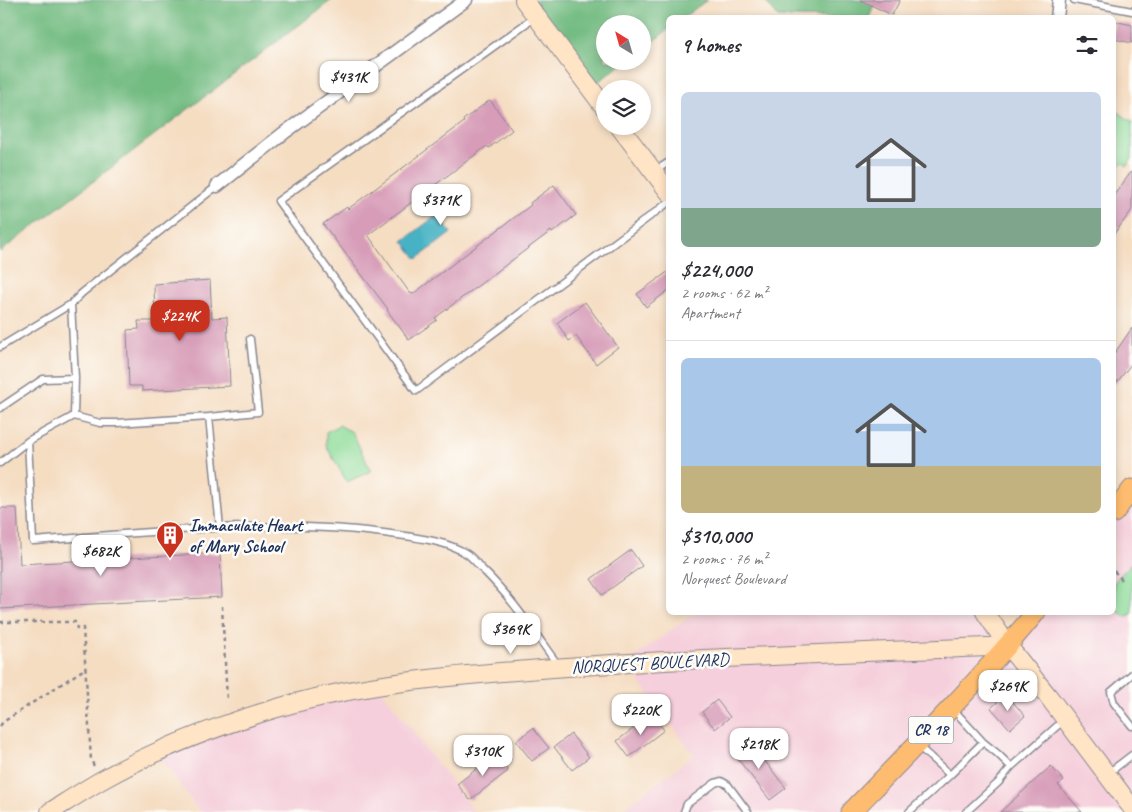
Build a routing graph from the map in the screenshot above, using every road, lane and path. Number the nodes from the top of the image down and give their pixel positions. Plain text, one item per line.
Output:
1 (466, 0) edge
2 (524, 0) edge
3 (1059, 0) edge
4 (1074, 0) edge
5 (1132, 11) edge
6 (1057, 15) edge
7 (535, 16) junction
8 (596, 96) edge
9 (626, 135) edge
10 (666, 164) edge
11 (653, 172) junction
12 (217, 186) joint
13 (666, 188) edge
14 (666, 204) edge
15 (71, 304) junction
16 (250, 339) dead end
17 (0, 347) edge
18 (75, 378) junction
19 (0, 408) edge
20 (74, 416) junction
21 (209, 417) junction
22 (28, 442) junction
23 (0, 463) edge
24 (1132, 489) edge
25 (1116, 510) edge
26 (220, 528) junction
27 (1116, 574) edge
28 (1123, 581) dead end
29 (222, 606) dead end
30 (987, 615) edge
31 (1034, 615) edge
32 (0, 622) edge
33 (1008, 646) junction
34 (86, 668) junction
35 (560, 668) junction
36 (1132, 674) edge
37 (227, 700) dead end
38 (951, 708) junction
39 (1065, 719) junction
40 (0, 726) edge
41 (1132, 726) edge
42 (983, 742) junction
43 (917, 745) junction
44 (1132, 754) edge
45 (1011, 767) junction
46 (1107, 774) junction
47 (950, 775) junction
48 (102, 780) junction
49 (1132, 808) edge
50 (50, 812) edge
51 (684, 812) edge
52 (748, 812) edge
53 (851, 812) edge
54 (909, 812) edge
55 (966, 812) edge

1 - 12 street
2 - 7 street
3 - 6 street
4 - 5 lane
7 - 8 street
7 - 14 lane
9 - 11 street
10 - 11 lane
11 - 13 street
12 - 15 lane
15 - 17 lane
15 - 18 lane
16 - 21 lane
18 - 19 lane
18 - 20 lane
20 - 21 lane
20 - 22 lane
21 - 26 lane
22 - 23 lane
22 - 26 lane
24 - 25 main road
26 - 35 lane
27 - 28 path
29 - 37 path
30 - 33 street
31 - 33 main road, CR 18
32 - 34 path
33 - 35 street, NORQUEST BOULEVARD
33 - 38 main road, CR 18
33 - 39 street
34 - 40 path
34 - 48 path
35 - 48 street, NORQUEST BOULEVARD
36 - 41 lane
38 - 42 lane
38 - 43 main road, CR 18
39 - 45 lane
39 - 46 street
42 - 45 lane
42 - 47 lane
43 - 47 lane
43 - 53 main road, CR 18
44 - 46 lane
45 - 55 lane
46 - 49 street
47 - 54 lane
48 - 50 street, NORQUEST BOULEVARD
51 - 52 lane

